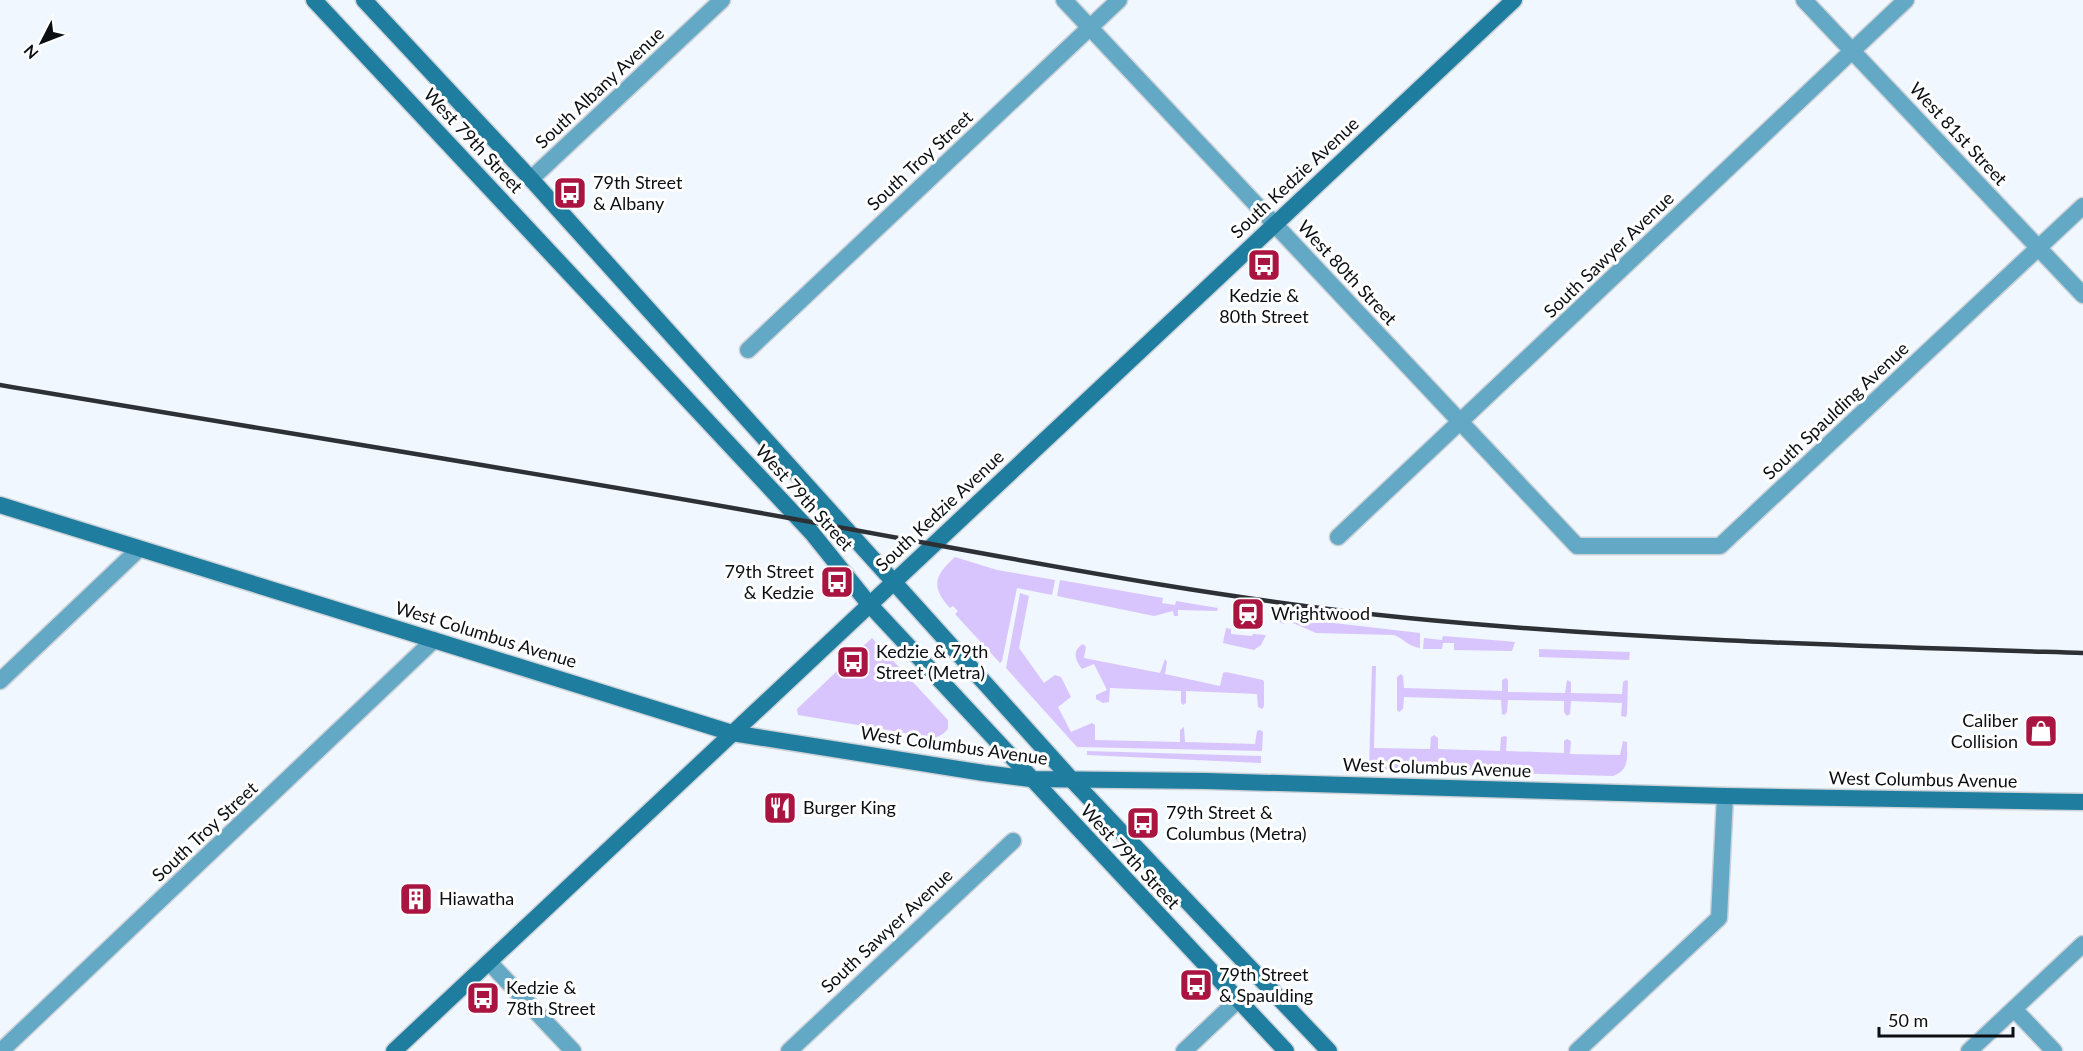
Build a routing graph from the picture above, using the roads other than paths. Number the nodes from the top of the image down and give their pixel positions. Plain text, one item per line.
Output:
1 (314, 0) edge
2 (364, 0) edge
3 (722, 0) edge
4 (1064, 0) edge
5 (1119, 0) edge
6 (1514, 0) edge
7 (1804, 0) edge
8 (1906, 0) edge
9 (1090, 27) junction
10 (1852, 51) junction
11 (531, 179) junction
12 (2083, 206) edge
13 (1275, 224) junction
14 (2039, 248) junction
15 (2083, 295) edge
16 (748, 350) dead end
17 (1461, 423) junction
18 (0, 505) edge
19 (1338, 537) dead end
20 (1577, 546) joint
21 (139, 549) junction
22 (893, 582) junction
23 (869, 604) junction
24 (434, 640) junction
25 (0, 681) edge
26 (732, 733) junction
27 (1031, 780) junction
28 (1072, 780) junction
29 (1725, 796) junction
30 (2083, 802) edge
31 (1013, 842) dead end
32 (2083, 944) edge
33 (489, 962) junction
34 (1238, 1000) junction
35 (2014, 1009) junction
36 (1, 1051) edge
37 (394, 1051) edge
38 (573, 1051) edge
39 (789, 1051) edge
40 (1184, 1051) edge
41 (1286, 1051) edge
42 (1329, 1051) edge
43 (1577, 1051) edge
44 (1969, 1051) edge
45 (2054, 1051) edge

1 - 23 main road, West 79th Street
2 - 11 main road, West 79th Street
3 - 11 street, South Albany Avenue
4 - 9 street, West 80th Street
5 - 9 street, South Troy Street
6 - 13 main road, South Kedzie Avenue
7 - 10 street, West 81st Street
8 - 10 street, South Sawyer Avenue
9 - 13 street, West 80th Street
9 - 16 street, South Troy Street
10 - 14 street, West 81st Street
10 - 17 street, South Sawyer Avenue
11 - 22 main road, West 79th Street
12 - 14 street, South Spaulding Avenue
13 - 17 street, West 80th Street
13 - 22 main road, South Kedzie Avenue
14 - 15 street, West 81st Street
14 - 20 street, South Spaulding Avenue
17 - 19 street, South Sawyer Avenue
17 - 20 street, West 80th Street
18 - 21 main road, West Columbus Avenue
21 - 24 main road, West Columbus Avenue
21 - 25 street
22 - 23 main road, South Kedzie Avenue
22 - 28 main road, West 79th Street
23 - 26 main road, South Kedzie Avenue
23 - 27 main road, West 79th Street
24 - 26 main road, West Columbus Avenue
24 - 36 street, South Troy Street
26 - 27 main road, West Columbus Avenue
26 - 33 main road, South Kedzie Avenue
27 - 28 main road, West Columbus Avenue
27 - 34 main road, West 79th Street
28 - 29 main road, West Columbus Avenue
28 - 42 main road, West 79th Street
29 - 30 main road, West Columbus Avenue
29 - 43 street
31 - 39 street, South Sawyer Avenue
32 - 35 street
33 - 37 main road, South Kedzie Avenue
33 - 38 street
34 - 40 street
34 - 41 main road, West 79th Street
35 - 44 street
35 - 45 street

